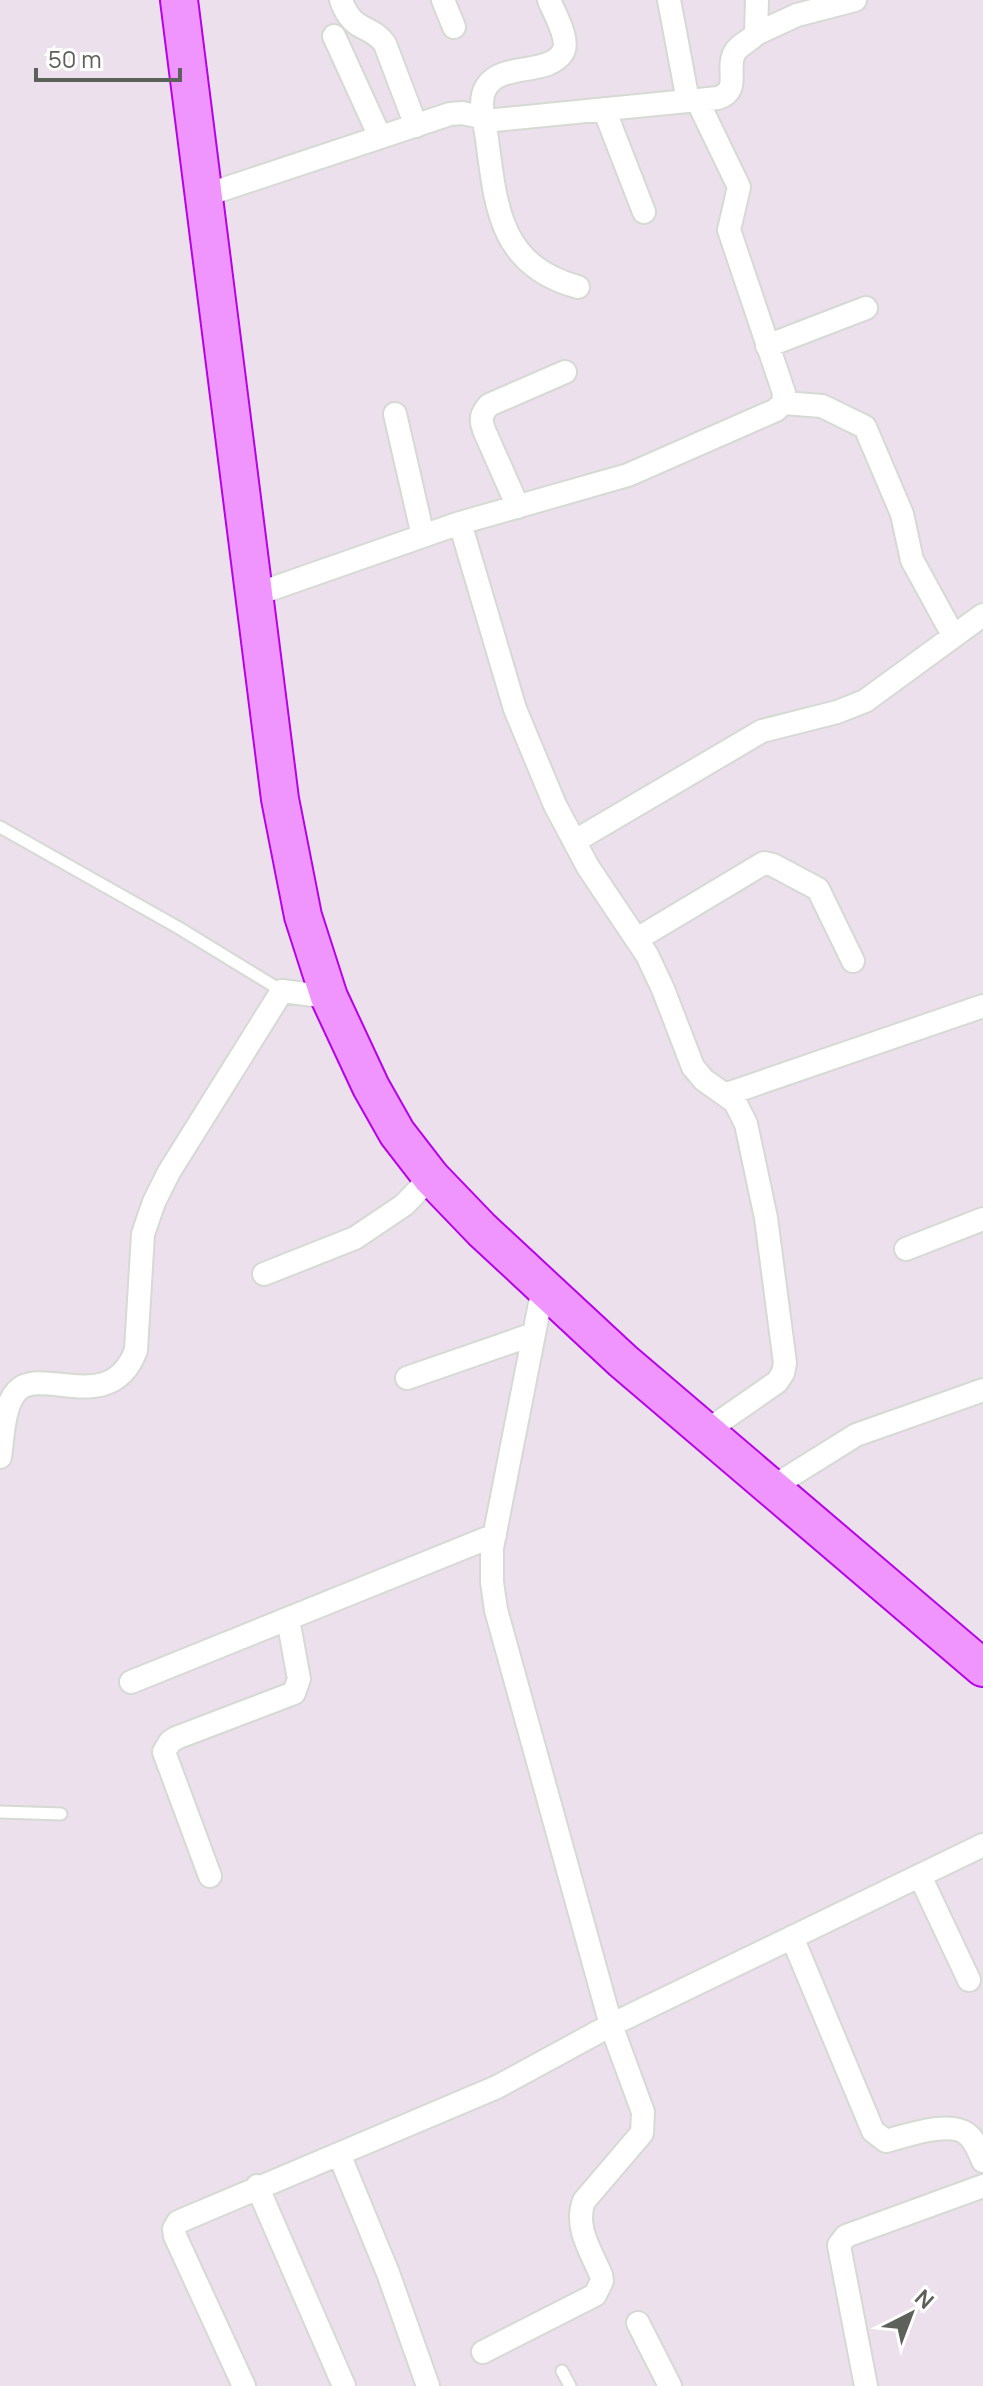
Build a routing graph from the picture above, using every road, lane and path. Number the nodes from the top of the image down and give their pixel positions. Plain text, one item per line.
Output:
1 (179, 0) edge
2 (341, 0) edge
3 (443, 0) edge
4 (549, 0) edge
5 (669, 0) edge
6 (757, 0) edge
7 (855, 0) edge
8 (454, 27) dead end
9 (756, 34) junction
10 (334, 36) dead end
11 (692, 101) junction
12 (604, 109) junction
13 (484, 119) junction
14 (416, 126) junction
15 (380, 137) junction
16 (203, 196) junction
17 (644, 212) dead end
18 (578, 287) dead end
19 (866, 308) dead end
20 (767, 346) junction
21 (565, 372) dead end
22 (783, 403) junction
23 (395, 414) dead end
24 (518, 507) junction
25 (460, 523) junction
26 (423, 536) junction
27 (254, 595) junction
28 (983, 615) edge
29 (953, 635) junction
30 (0, 827) edge
31 (575, 841) junction
32 (637, 939) junction
33 (853, 961) dead end
34 (282, 991) junction
35 (329, 997) junction
36 (983, 1006) edge
37 (727, 1094) junction
38 (431, 1177) junction
39 (983, 1219) edge
40 (906, 1249) dead end
41 (264, 1274) dead end
42 (543, 1288) junction
43 (534, 1334) junction
44 (407, 1378) dead end
45 (983, 1390) edge
46 (705, 1432) junction
47 (0, 1457) edge
48 (771, 1488) junction
49 (495, 1535) junction
50 (288, 1619) junction
51 (982, 1665) edge
52 (131, 1682) dead end
53 (0, 1812) edge
54 (61, 1814) dead end
55 (983, 1845) edge
56 (210, 1876) dead end
57 (920, 1876) junction
58 (792, 1937) junction
59 (969, 1980) dead end
60 (611, 2025) junction
61 (339, 2154) junction
62 (983, 2161) edge
63 (257, 2186) junction
64 (983, 2186) edge
65 (638, 2323) dead end
66 (483, 2352) dead end
67 (562, 2371) dead end
68 (244, 2386) edge
69 (344, 2386) edge
70 (428, 2386) edge
71 (570, 2386) edge
72 (670, 2386) edge
73 (866, 2386) edge

1 - 16 highway
2 - 14 street
3 - 8 street
4 - 13 street
5 - 11 street
6 - 9 street
7 - 9 street
9 - 11 street
10 - 15 street
11 - 12 street
11 - 20 street
12 - 13 street
12 - 17 street
13 - 14 street
13 - 18 street
14 - 15 street
15 - 16 street
16 - 27 highway
19 - 20 street
20 - 22 street
21 - 24 street
22 - 24 street
22 - 29 street
23 - 26 street
24 - 25 street
25 - 26 street
25 - 31 street
26 - 27 street
27 - 35 highway
28 - 29 street
29 - 31 street
30 - 34 lane
31 - 32 street
32 - 33 street
32 - 37 street
34 - 35 street
34 - 47 street
35 - 38 highway
36 - 37 street
37 - 46 street
38 - 41 street
38 - 42 highway
39 - 40 street
42 - 43 street
42 - 46 highway
43 - 44 street
43 - 49 street
45 - 48 street
46 - 48 highway
48 - 51 highway
49 - 50 street
49 - 60 street
50 - 52 street
50 - 56 street
53 - 54 lane
55 - 57 street
57 - 58 street
57 - 59 street
58 - 60 street
58 - 62 street
60 - 61 street
60 - 66 street
61 - 63 street
61 - 70 street
63 - 68 street
63 - 69 street
64 - 73 street
65 - 72 street
67 - 71 lane

